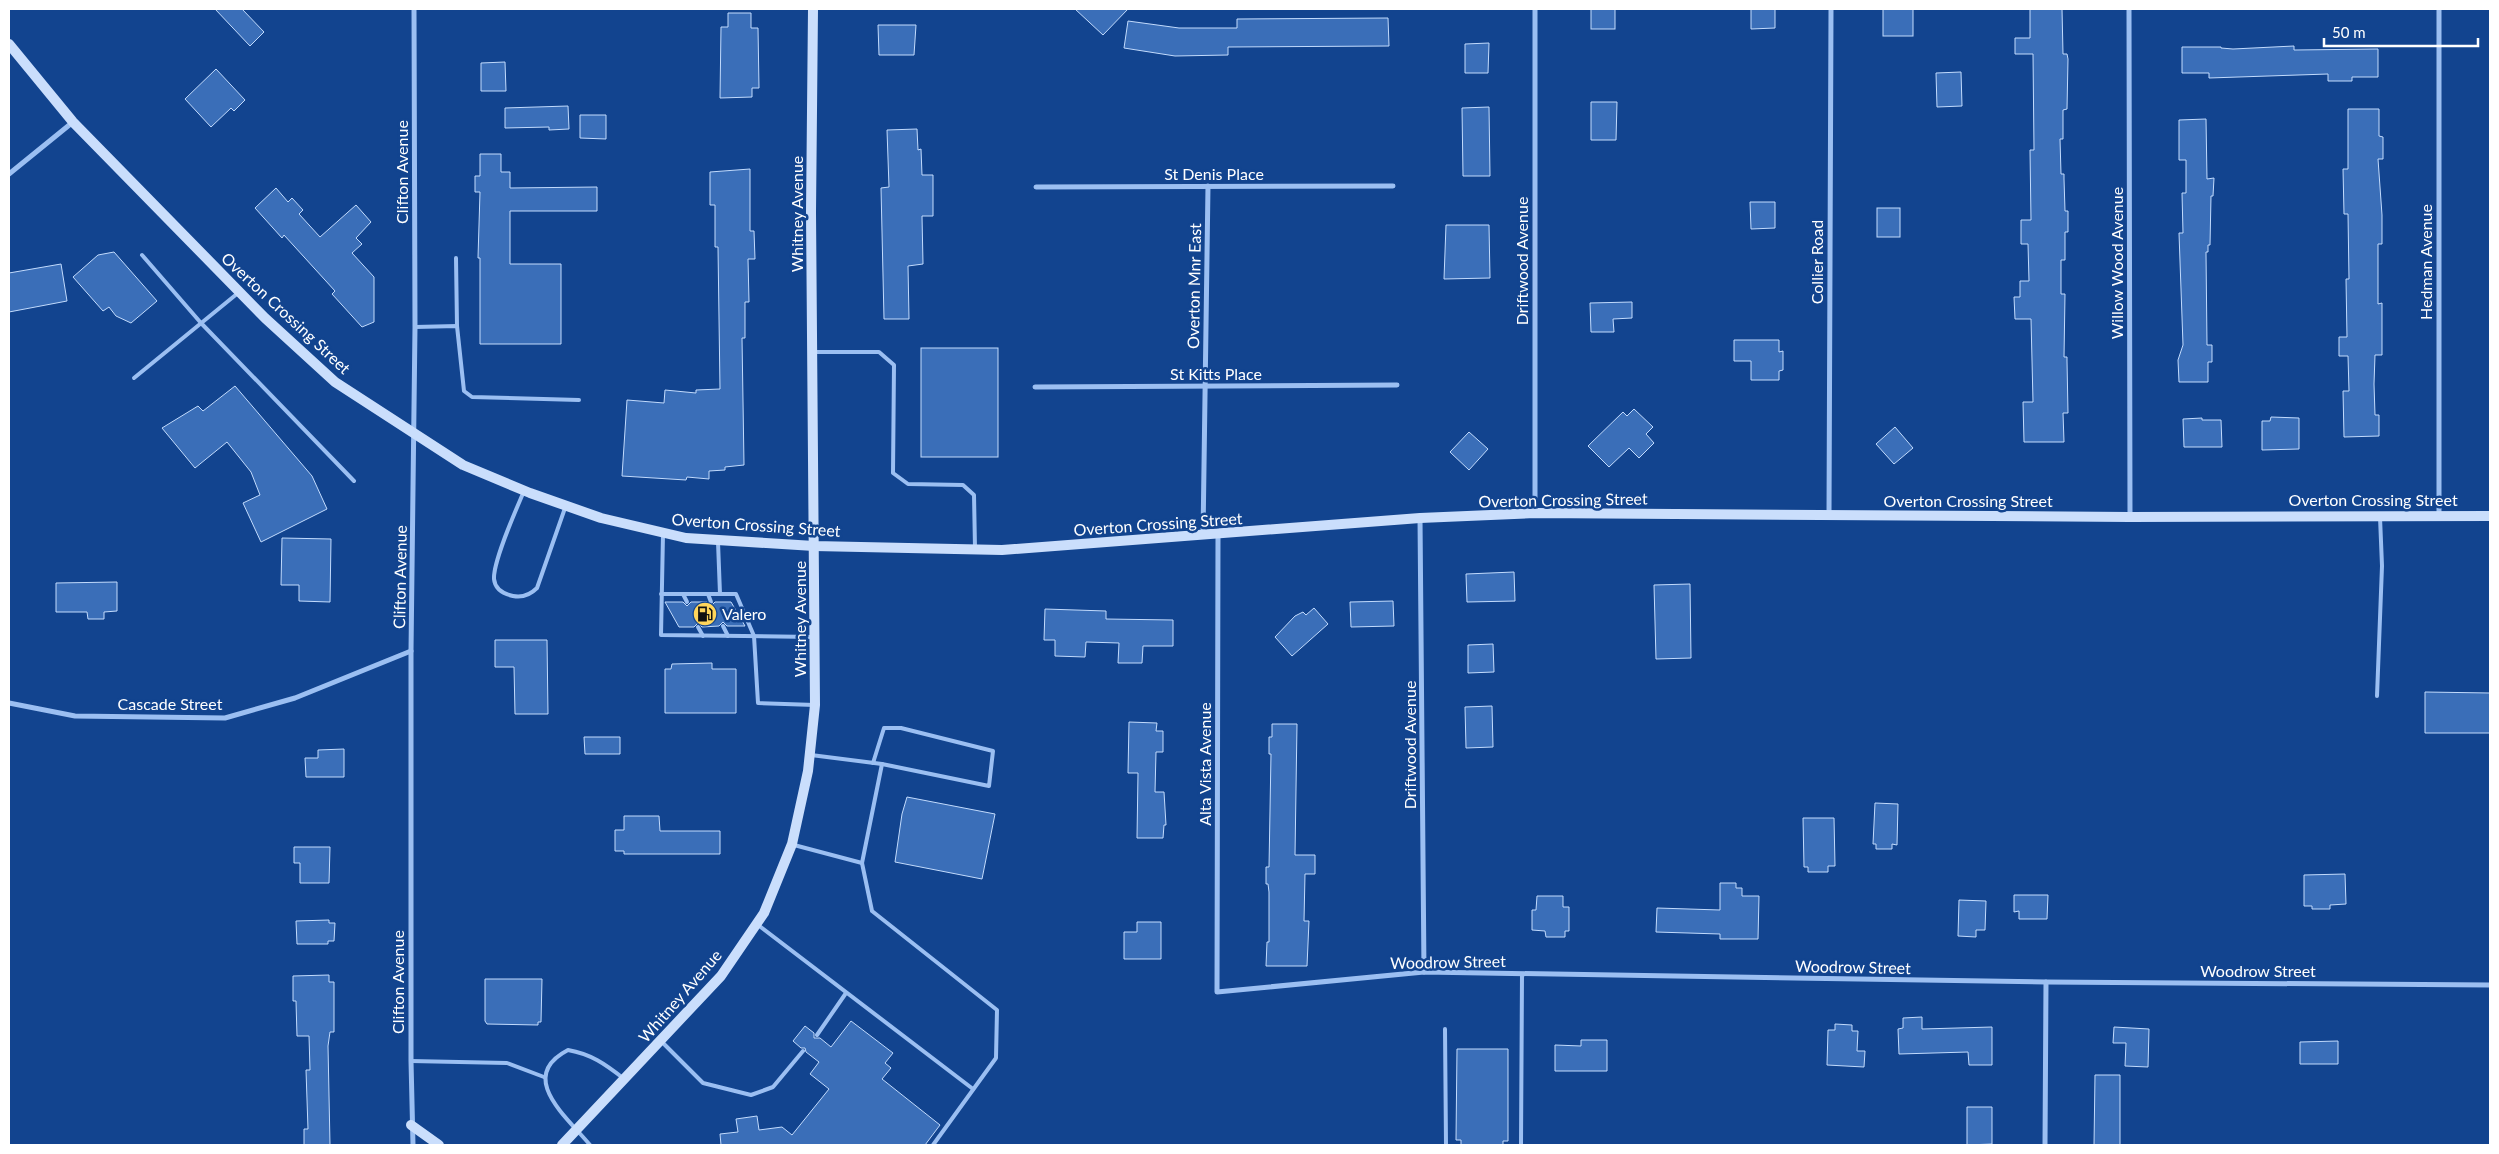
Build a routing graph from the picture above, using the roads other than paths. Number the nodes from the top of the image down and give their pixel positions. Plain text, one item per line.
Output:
1 (414, 9) edge
2 (813, 9) edge
3 (1535, 9) edge
4 (1831, 9) edge
5 (2130, 9) edge
6 (2439, 9) edge
7 (9, 44) edge
8 (73, 122) junction
9 (9, 174) edge
10 (1208, 186) junction
11 (1393, 186) dead end
12 (1036, 187) dead end
13 (142, 255) dead end
14 (456, 258) dead end
15 (239, 292) junction
16 (201, 323) junction
17 (457, 326) junction
18 (415, 327) junction
19 (813, 352) junction
20 (134, 378) dead end
21 (1397, 385) dead end
22 (1205, 386) junction
23 (1035, 387) dead end
24 (579, 400) dead end
25 (414, 433) junction
26 (354, 481) dead end
27 (524, 491) junction
28 (566, 506) junction
29 (1535, 513) junction
30 (2439, 514) junction
31 (1829, 515) junction
32 (2380, 515) junction
33 (2490, 516) edge
34 (2130, 517) junction
35 (1420, 518) junction
36 (663, 534) junction
37 (1218, 535) junction
38 (1203, 536) junction
39 (718, 540) junction
40 (814, 546) junction
41 (975, 550) junction
42 (661, 594) junction
43 (683, 594) junction
44 (708, 594) junction
45 (720, 594) junction
46 (687, 602) dead end
47 (711, 602) dead end
48 (723, 626) dead end
49 (698, 627) dead end
50 (703, 636) junction
51 (728, 636) junction
52 (754, 636) junction
53 (814, 637) junction
54 (411, 650) junction
55 (2377, 696) dead end
56 (9, 704) edge
57 (815, 705) junction
58 (810, 754) junction
59 (873, 763) junction
60 (882, 764) junction
61 (792, 844) junction
62 (862, 863) junction
63 (756, 923) junction
64 (1424, 972) junction
65 (1522, 974) junction
66 (2046, 982) junction
67 (2490, 984) edge
68 (1217, 992) joint
69 (846, 993) junction
70 (1445, 1030) dead end
71 (817, 1035) dead end
72 (661, 1041) junction
73 (803, 1051) dead end
74 (411, 1061) junction
75 (544, 1077) junction
76 (625, 1079) junction
77 (974, 1089) junction
78 (411, 1125) junction
79 (577, 1129) junction
80 (413, 1145) edge
81 (439, 1145) edge
82 (562, 1145) edge
83 (590, 1145) edge
84 (933, 1145) edge
85 (1446, 1145) edge
86 (1521, 1145) edge
87 (2045, 1145) edge

1 - 18 street, Clifton Avenue
2 - 19 main road, Whitney Avenue
3 - 29 street, Driftwood Avenue
4 - 31 street, Collier Road
5 - 34 street, Willow Wood Avenue
6 - 30 street, Hedman Avenue
7 - 8 main road, Overton Crossing Street
8 - 9 street
8 - 15 main road, Overton Crossing Street
10 - 11 street, St Denis Place
10 - 12 street, St Denis Place
10 - 22 street, Overton Mnr East
13 - 16 lane
14 - 17 lane
15 - 16 lane
15 - 25 main road, Overton Crossing Street
16 - 20 lane
16 - 26 lane
17 - 18 lane
17 - 24 lane
18 - 25 street, Clifton Avenue
19 - 40 main road, Whitney Avenue
19 - 41 lane
21 - 22 street, St Kitts Place
22 - 23 street, St Kitts Place
22 - 38 street, Overton Mnr East
25 - 27 main road, Overton Crossing Street
25 - 54 street, Clifton Avenue
27 - 28 main road, Overton Crossing Street
27 - 28 lane
28 - 36 main road, Overton Crossing Street
29 - 31 main road, Overton Crossing Street
29 - 35 main road, Overton Crossing Street
30 - 32 main road, Overton Crossing Street
30 - 33 main road, Overton Crossing Street
31 - 34 main road, Overton Crossing Street
32 - 34 main road, Overton Crossing Street
32 - 55 lane
35 - 37 main road, Overton Crossing Street
35 - 64 street, Driftwood Avenue
36 - 39 main road, Overton Crossing Street
36 - 42 lane
37 - 38 main road, Overton Crossing Street
37 - 68 street, Alta Vista Avenue
38 - 41 main road, Overton Crossing Street
39 - 40 main road, Overton Crossing Street
39 - 45 lane
40 - 41 main road, Overton Crossing Street
40 - 53 main road, Whitney Avenue
42 - 43 lane
42 - 50 lane
43 - 44 lane
43 - 46 lane
44 - 45 lane
44 - 47 lane
45 - 52 lane
48 - 51 lane
49 - 50 lane
50 - 51 lane
51 - 52 lane
52 - 53 lane
52 - 57 lane
53 - 57 main road, Whitney Avenue
54 - 56 street, Cascade Street
54 - 74 street, Clifton Avenue
57 - 58 main road, Whitney Avenue
58 - 59 lane
58 - 61 main road, Whitney Avenue
59 - 60 lane
59 - 60 lane
60 - 62 lane
61 - 62 lane
61 - 63 main road, Whitney Avenue
62 - 77 lane
63 - 69 lane
63 - 72 main road, Whitney Avenue
64 - 65 street, Woodrow Street
64 - 68 street, Woodrow Street
65 - 66 street, Woodrow Street
65 - 86 lane
66 - 67 street, Woodrow Street
66 - 87 street
69 - 71 lane
69 - 77 lane
70 - 85 lane
72 - 73 lane
72 - 76 main road, Whitney Avenue
74 - 75 lane
74 - 78 street, Clifton Avenue
75 - 76 lane
75 - 79 lane
76 - 79 main road, Whitney Avenue
77 - 84 lane
78 - 80 street, Clifton Avenue
78 - 81 main road
79 - 82 main road, Whitney Avenue
79 - 83 lane

